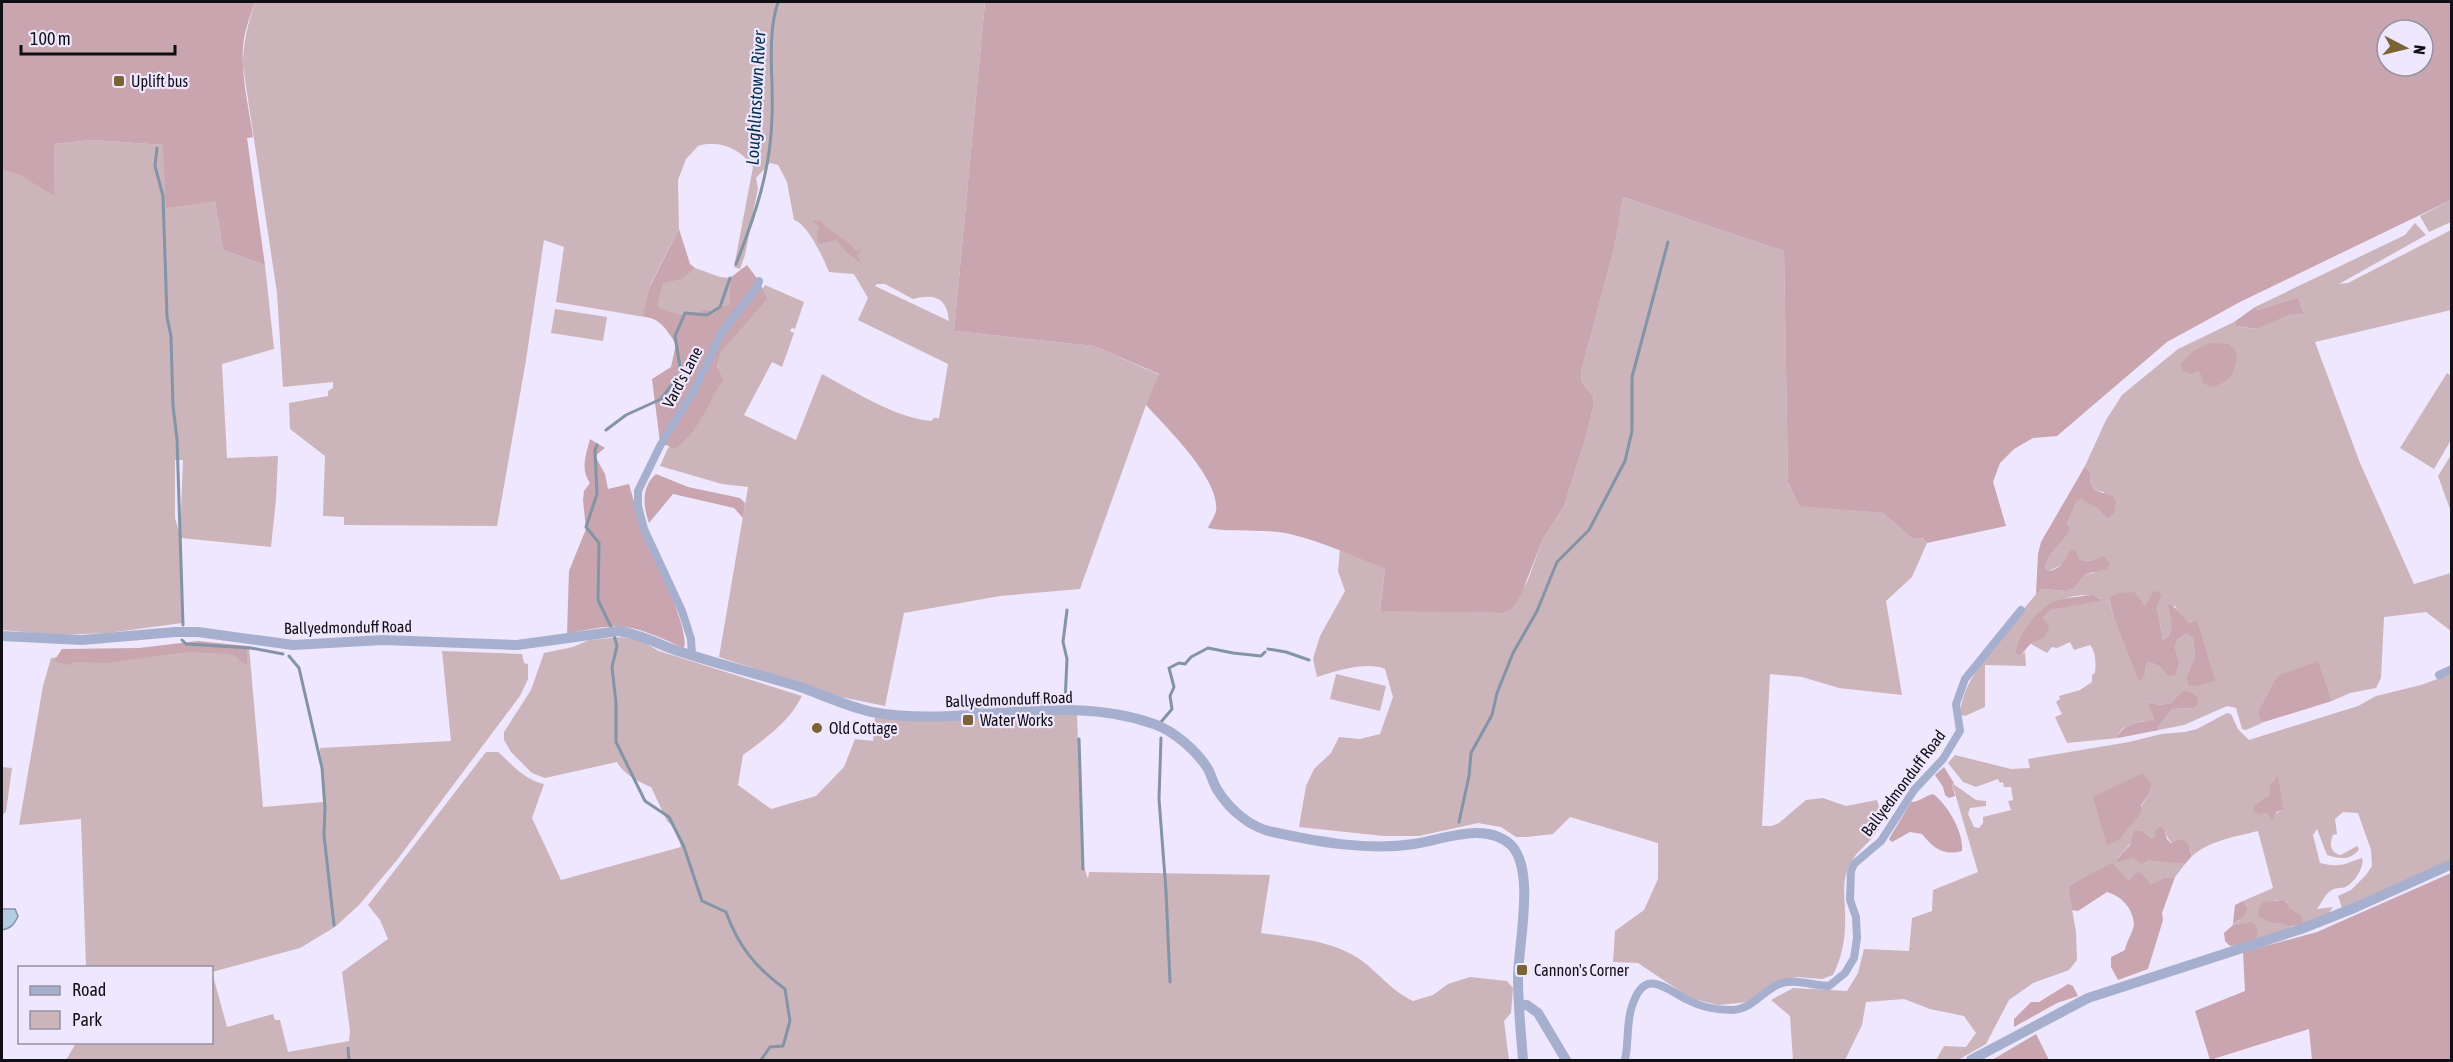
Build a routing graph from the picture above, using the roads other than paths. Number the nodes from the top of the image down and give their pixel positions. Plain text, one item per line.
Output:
1 (759, 281) dead end
2 (2021, 610) dead end
3 (2, 636) edge
4 (692, 654) junction
5 (2451, 669) edge
6 (2439, 675) dead end
7 (1044, 700) dead end
8 (972, 714) junction
9 (2451, 864) edge
10 (1519, 1005) junction
11 (1523, 1060) edge
12 (1566, 1060) edge
13 (1625, 1060) edge
14 (1971, 1060) edge

1 - 4 street, Vard's Lane
2 - 13 street, Ballyedmonduff Road
3 - 4 street, Ballyedmonduff Road
4 - 8 street, Ballyedmonduff Road
5 - 6 street
7 - 8 street
8 - 10 street, Ballyedmonduff Road
9 - 14 street
10 - 11 street, Ballyedmonduff Road
10 - 12 street

